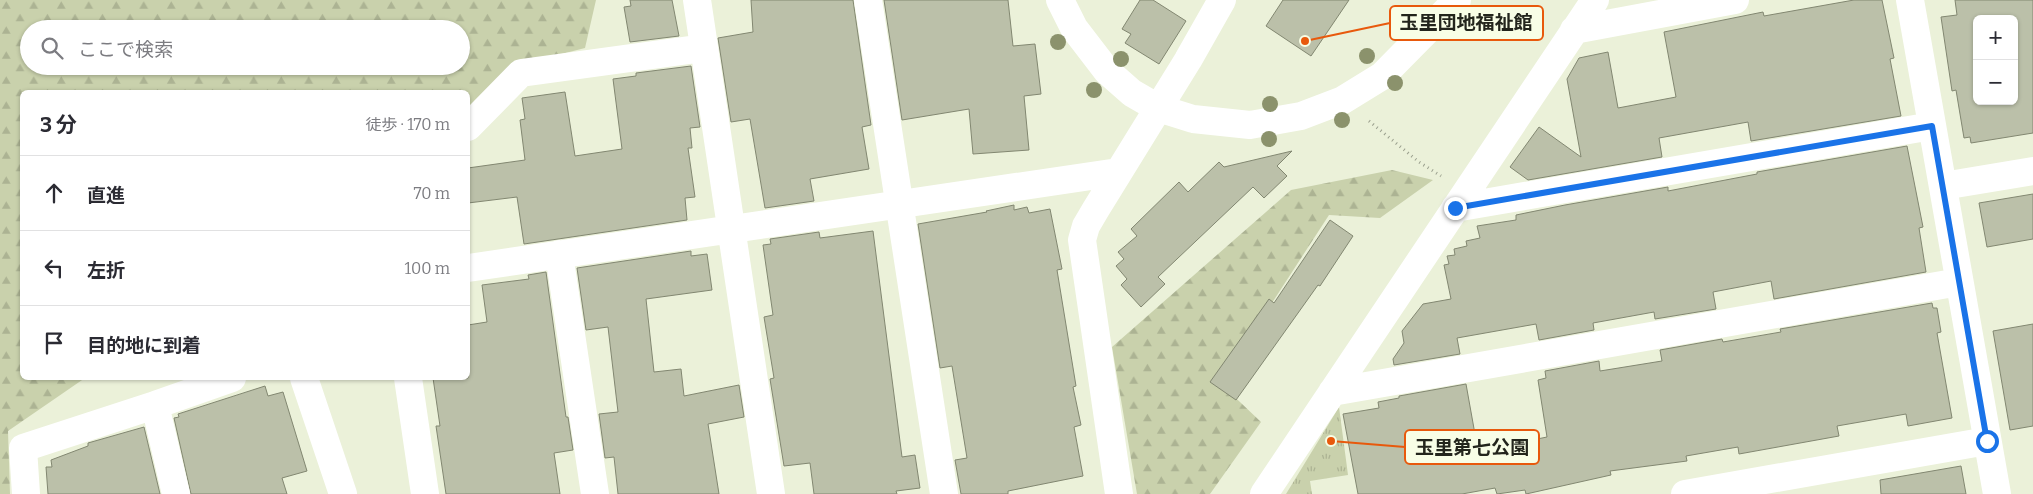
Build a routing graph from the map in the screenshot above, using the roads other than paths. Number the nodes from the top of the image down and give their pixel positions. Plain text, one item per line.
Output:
1 (697, 0) edge
2 (868, 0) edge
3 (1060, 0) edge
4 (1222, 0) edge
5 (1457, 0) edge
6 (1594, 0) edge
7 (1735, 0) edge
8 (1910, 0) edge
9 (1574, 30) junction
10 (704, 48) junction
11 (1158, 108) junction
12 (470, 125) edge
13 (1932, 126) junction
14 (2033, 171) edge
15 (1118, 172) junction
16 (1943, 186) junction
17 (1461, 200) junction
18 (900, 204) junction
19 (730, 229) junction
20 (559, 254) junction
21 (470, 268) edge
22 (1959, 282) junction
23 (226, 380) edge
24 (305, 380) edge
25 (408, 380) edge
26 (1332, 392) junction
27 (155, 405) junction
28 (1987, 441) junction
29 (26, 494) edge
30 (176, 494) edge
31 (343, 494) edge
32 (425, 494) edge
33 (595, 494) edge
34 (770, 494) edge
35 (944, 494) edge
36 (1118, 494) edge
37 (1264, 494) edge
38 (1685, 494) edge
39 (1997, 494) edge

1 - 10 street
2 - 18 street
3 - 11 street
4 - 11 street
5 - 11 street
6 - 9 street
7 - 9 street
8 - 13 street
9 - 17 street
10 - 12 street
10 - 19 street
11 - 15 street
13 - 16 street
13 - 17 street
14 - 16 street
15 - 18 street
15 - 36 street
16 - 22 street
17 - 26 street
18 - 19 street
18 - 35 street
19 - 20 street
19 - 34 street
20 - 21 street
20 - 33 street
22 - 26 street
22 - 28 street
23 - 27 street
24 - 31 street
25 - 32 street
26 - 37 street
27 - 29 street
27 - 30 street
28 - 38 street
28 - 39 street

